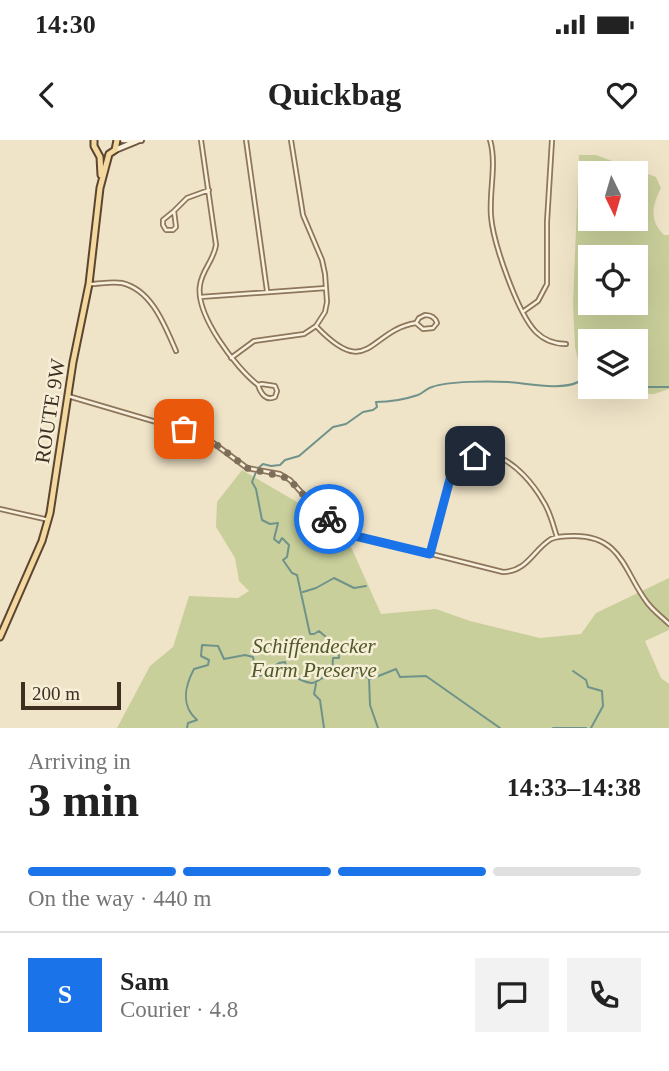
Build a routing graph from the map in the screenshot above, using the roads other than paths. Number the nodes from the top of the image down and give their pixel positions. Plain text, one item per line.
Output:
1 (117, 140) edge
2 (123, 140) edge
3 (139, 140) edge
4 (201, 140) edge
5 (246, 140) edge
6 (291, 140) edge
7 (490, 140) edge
8 (552, 140) edge
9 (93, 141) edge
10 (112, 152) junction
11 (99, 153) junction
12 (101, 182) junction
13 (209, 190) junction
14 (174, 211) junction
15 (89, 284) junction
16 (326, 288) junction
17 (267, 291) junction
18 (200, 297) junction
19 (524, 311) junction
20 (415, 323) junction
21 (316, 326) junction
22 (566, 344) dead end
23 (176, 351) dead end
24 (231, 358) junction
25 (258, 386) junction
26 (68, 396) junction
27 (0, 509) edge
28 (49, 520) junction
29 (557, 537) junction
30 (430, 554) junction
31 (669, 624) edge
32 (0, 637) edge

1 - 10 main road, ROUTE 9W
2 - 3 main road
3 - 10 main road
4 - 13 street
5 - 17 street
6 - 16 street
7 - 19 street
8 - 19 street
9 - 11 main road
10 - 11 main road
10 - 12 main road, ROUTE 9W
11 - 12 main road, ROUTE 9W
12 - 15 main road, ROUTE 9W
13 - 14 street
13 - 18 street
14 - 14 street
15 - 23 street
15 - 26 main road, ROUTE 9W
16 - 17 street
16 - 21 street
17 - 18 street
18 - 24 street
19 - 22 street
20 - 20 street
20 - 21 street
21 - 24 street
24 - 25 street
25 - 25 street
26 - 28 main road, ROUTE 9W
26 - 30 street
27 - 28 street
28 - 32 main road, ROUTE 9W
29 - 30 street
29 - 30 street
29 - 31 street

